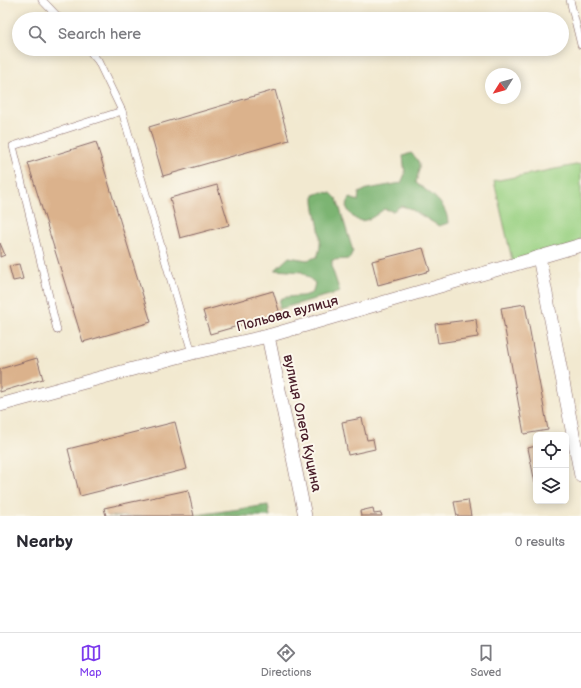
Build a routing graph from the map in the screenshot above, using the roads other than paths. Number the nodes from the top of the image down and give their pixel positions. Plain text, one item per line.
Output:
1 (42, 0) edge
2 (570, 0) edge
3 (53, 12) edge
4 (581, 45) edge
5 (94, 56) edge
6 (122, 111) junction
7 (581, 244) edge
8 (539, 257) junction
9 (57, 330) dead end
10 (268, 336) junction
11 (192, 353) junction
12 (0, 405) edge
13 (581, 476) edge
14 (306, 516) edge

1 - 3 lane
2 - 4 lane
5 - 6 lane
6 - 9 lane
6 - 11 lane
7 - 8 street, Польова вулиця
8 - 10 street, Польова вулиця
8 - 13 street
10 - 11 street, Польова вулиця
10 - 14 street, вулиця Олега Куцина
11 - 12 street, Польова вулиця

